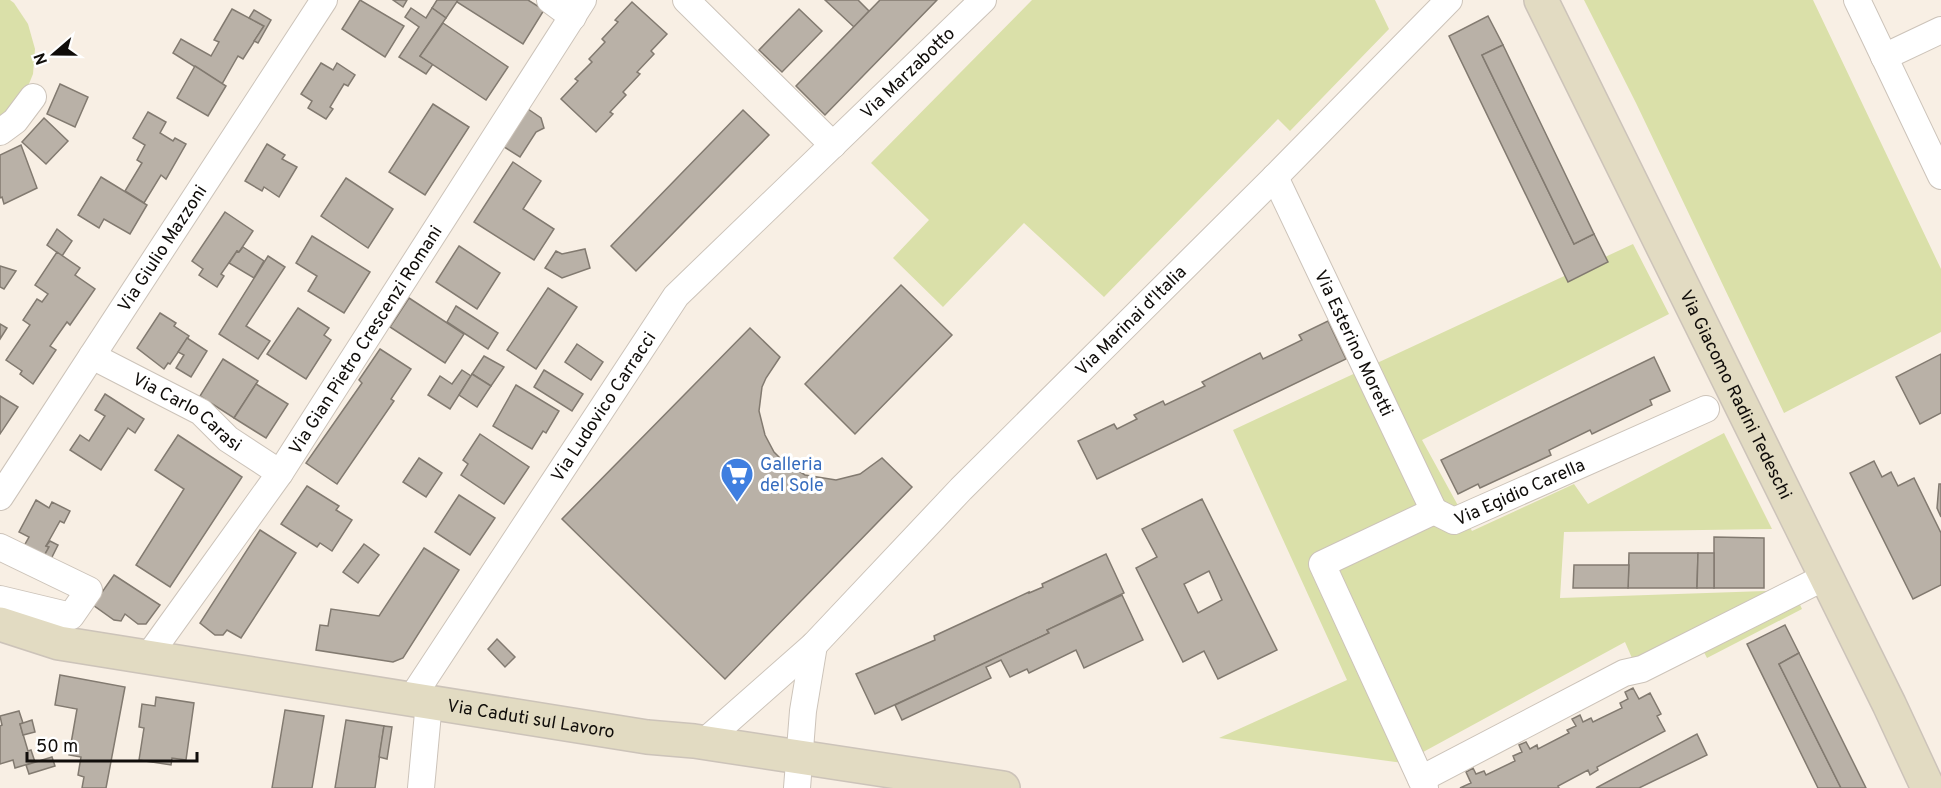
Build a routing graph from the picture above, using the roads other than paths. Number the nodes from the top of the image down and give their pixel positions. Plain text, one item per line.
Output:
1 (324, 0) edge
2 (550, 0) edge
3 (686, 0) edge
4 (983, 0) edge
5 (1449, 0) edge
6 (1541, 0) edge
7 (1857, 0) edge
8 (578, 8) edge
9 (1941, 30) edge
10 (1884, 57) junction
11 (33, 97) dead end
12 (0, 132) edge
13 (833, 145) junction
14 (1941, 176) edge
15 (1275, 177) junction
16 (92, 356) junction
17 (1706, 409) dead end
18 (280, 473) junction
19 (0, 497) edge
20 (1434, 511) junction
21 (0, 547) edge
22 (1825, 577) junction
23 (0, 599) edge
24 (0, 624) edge
25 (0, 642) edge
26 (59, 643) junction
27 (814, 645) junction
28 (147, 658) junction
29 (420, 700) junction
30 (704, 742) junction
31 (799, 773) edge
32 (1423, 783) edge
33 (421, 788) edge
34 (1003, 788) edge
35 (1928, 788) edge

1 - 16 street, Via Giulio Mazzoni
2 - 8 street, Via Gian Pietro Crescenzi Romani
3 - 13 street
4 - 13 street, Via Marzabotto
5 - 15 street, Via Marinai d'Italia
6 - 22 main road, Via Giacomo Radini Tedeschi
7 - 10 street
8 - 18 street, Via Gian Pietro Crescenzi Romani
9 - 10 street
10 - 14 street
11 - 12 street
13 - 29 street, Via Ludovico Carracci
15 - 20 street, Via Esterino Moretti
15 - 27 street, Via Marinai d'Italia
16 - 18 street, Via Carlo Carasi
16 - 19 street, Via Giulio Mazzoni
17 - 20 street, Via Egidio Carella
18 - 28 street, Via Gian Pietro Crescenzi Romani
20 - 32 street, Via Egidio Carella
21 - 23 street
22 - 32 street, Via Egidio Carella
22 - 35 main road, Via Giacomo Radini Tedeschi
24 - 26 main road, Via Caduti sul Lavoro
25 - 26 main road, Via Caduti sul Lavoro
26 - 28 main road, Via Caduti sul Lavoro
27 - 30 street, Via Marinai d'Italia
27 - 31 street
28 - 29 main road, Via Caduti sul Lavoro
29 - 30 main road, Via Caduti sul Lavoro
29 - 33 street
30 - 31 main road, Via Caduti sul Lavoro
31 - 34 main road, Via Caduti sul Lavoro

